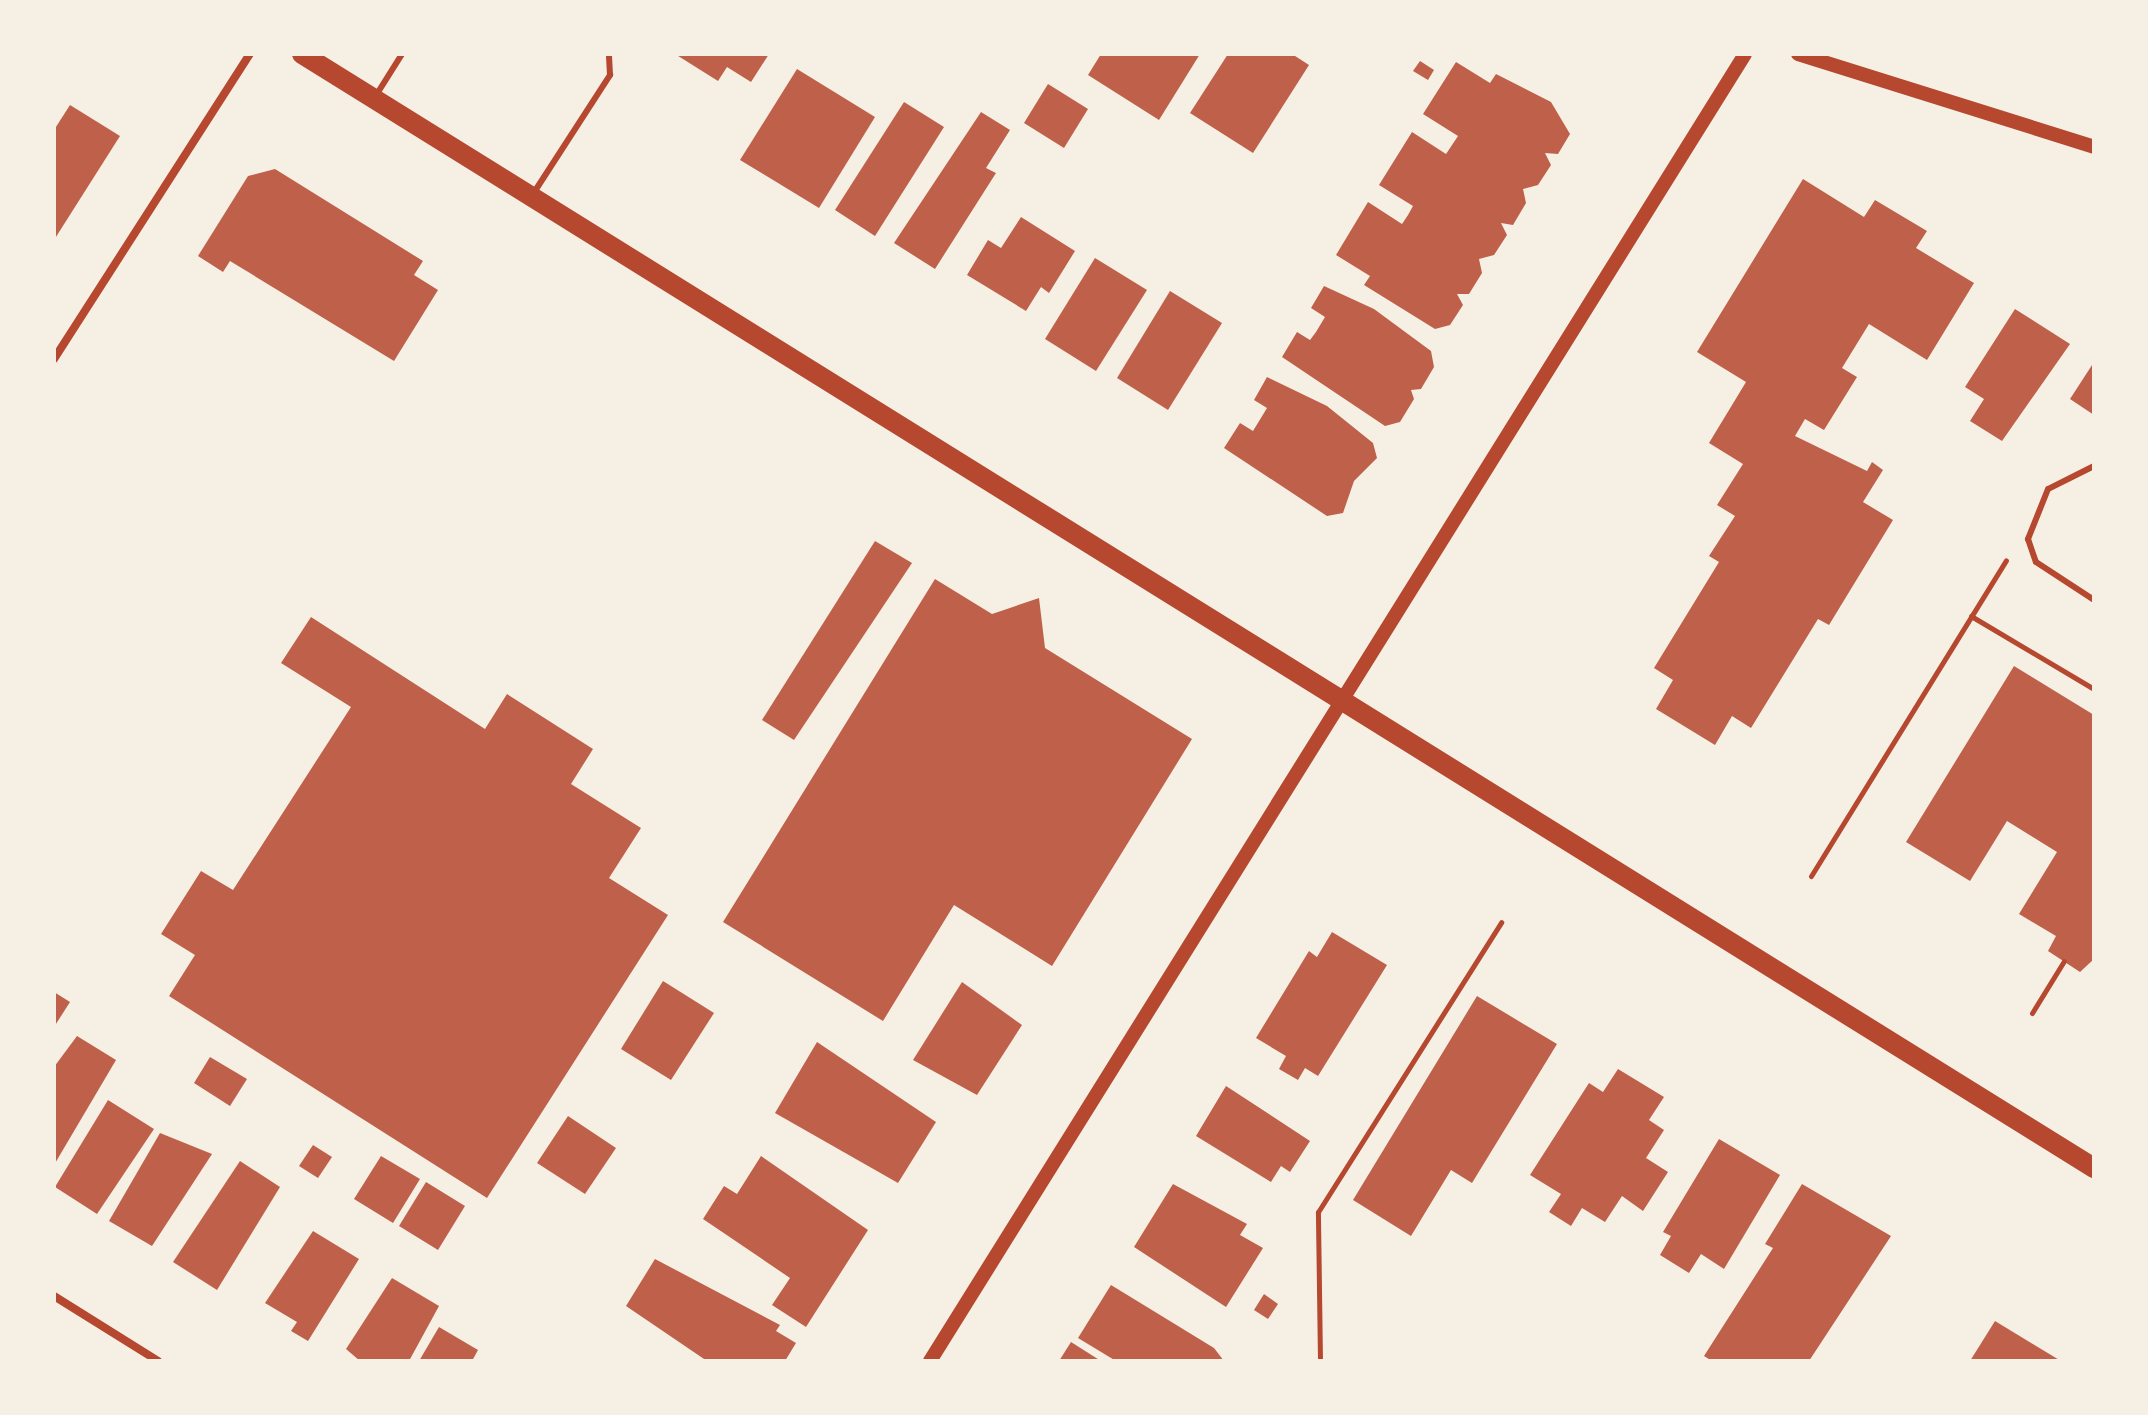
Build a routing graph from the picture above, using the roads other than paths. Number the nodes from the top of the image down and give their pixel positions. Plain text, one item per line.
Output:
1 (250, 54) edge
2 (302, 54) edge
3 (402, 54) edge
4 (609, 54) edge
5 (1745, 54) edge
6 (1798, 54) edge
7 (373, 100) junction
8 (2094, 147) edge
9 (531, 197) junction
10 (54, 359) edge
11 (2094, 466) edge
12 (2094, 600) edge
13 (1340, 699) junction
14 (2094, 1168) edge
15 (54, 1296) edge
16 (158, 1361) edge
17 (930, 1361) edge

1 - 10 street
2 - 7 main road
3 - 7 lane
4 - 9 lane
5 - 13 street
6 - 8 street
7 - 9 main road
9 - 13 main road
11 - 12 lane
13 - 14 main road
13 - 17 street
15 - 16 street

